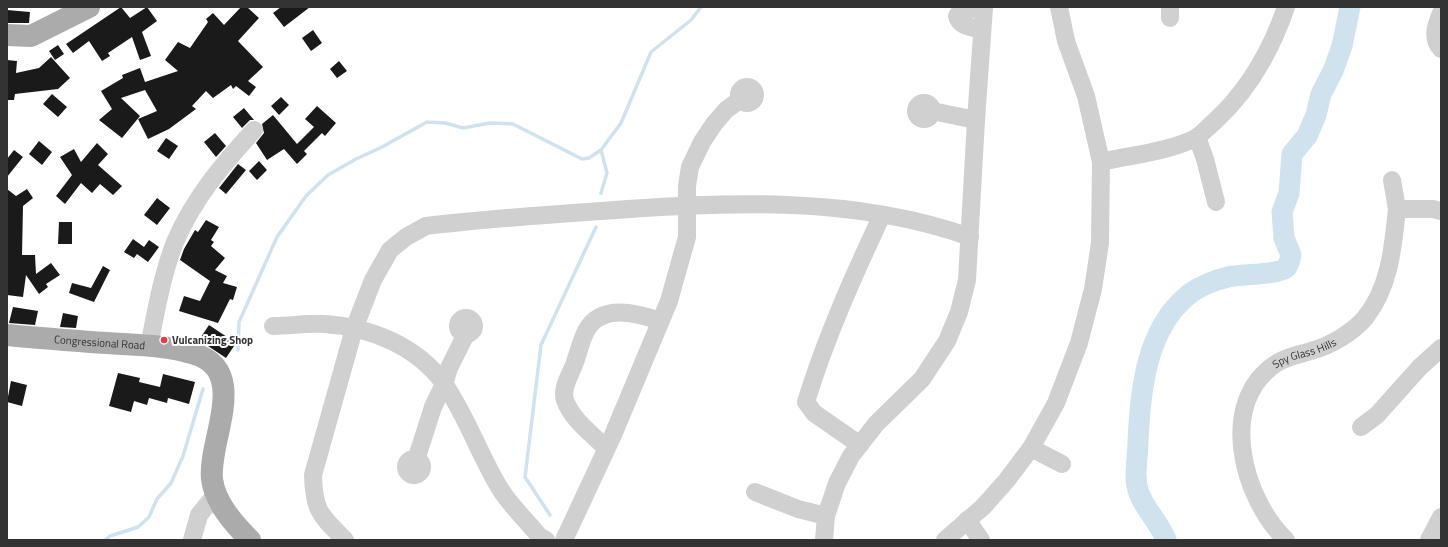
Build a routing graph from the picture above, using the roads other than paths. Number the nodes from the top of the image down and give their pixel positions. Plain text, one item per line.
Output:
1 (89, 7) edge
2 (1058, 7) edge
3 (1286, 7) edge
4 (984, 8) edge
5 (1441, 13) edge
6 (982, 30) junction
7 (7, 35) edge
8 (1441, 50) edge
9 (741, 100) dead end
10 (932, 111) dead end
11 (976, 120) junction
12 (254, 130) dead end
13 (1197, 137) junction
14 (1101, 162) junction
15 (1392, 180) dead end
16 (1216, 202) dead end
17 (687, 205) junction
18 (1397, 209) junction
19 (1441, 211) edge
20 (882, 215) junction
21 (970, 237) junction
22 (660, 321) junction
23 (273, 326) dead end
24 (354, 329) junction
25 (466, 334) dead end
26 (7, 336) edge
27 (149, 346) junction
28 (1441, 348) edge
29 (444, 384) junction
30 (1360, 427) dead end
31 (860, 445) junction
32 (606, 448) junction
33 (1031, 448) junction
34 (416, 460) dead end
35 (1062, 464) dead end
36 (755, 492) dead end
37 (216, 494) junction
38 (826, 516) junction
39 (1441, 517) edge
40 (967, 520) junction
41 (192, 540) edge
42 (250, 540) edge
43 (345, 540) edge
44 (546, 540) edge
45 (564, 540) edge
46 (824, 540) edge
47 (945, 540) edge
48 (981, 540) edge
49 (1286, 540) edge
50 (1429, 540) edge

1 - 7 main road
2 - 14 street
3 - 13 street
4 - 6 street
4 - 6 street
5 - 8 street
6 - 11 street
9 - 17 street
10 - 11 street
11 - 21 street
12 - 27 street
13 - 14 street
13 - 16 street
14 - 33 street
15 - 18 street, Spy Glass Hills
17 - 20 street
17 - 22 street
17 - 24 street
18 - 19 street
18 - 49 street, Spy Glass Hills
20 - 21 street
20 - 31 street
21 - 31 street
22 - 32 street
22 - 32 street
23 - 24 street
24 - 29 street
24 - 43 street
25 - 29 street
26 - 27 main road, Congressional Road
27 - 37 main road, Congressional Road
28 - 30 street
29 - 34 street
29 - 44 street
31 - 38 street
32 - 45 street
33 - 35 street
33 - 40 street
36 - 38 street
37 - 41 street
37 - 42 main road, Congressional Road
38 - 46 street
39 - 50 street
40 - 47 street
40 - 48 street

